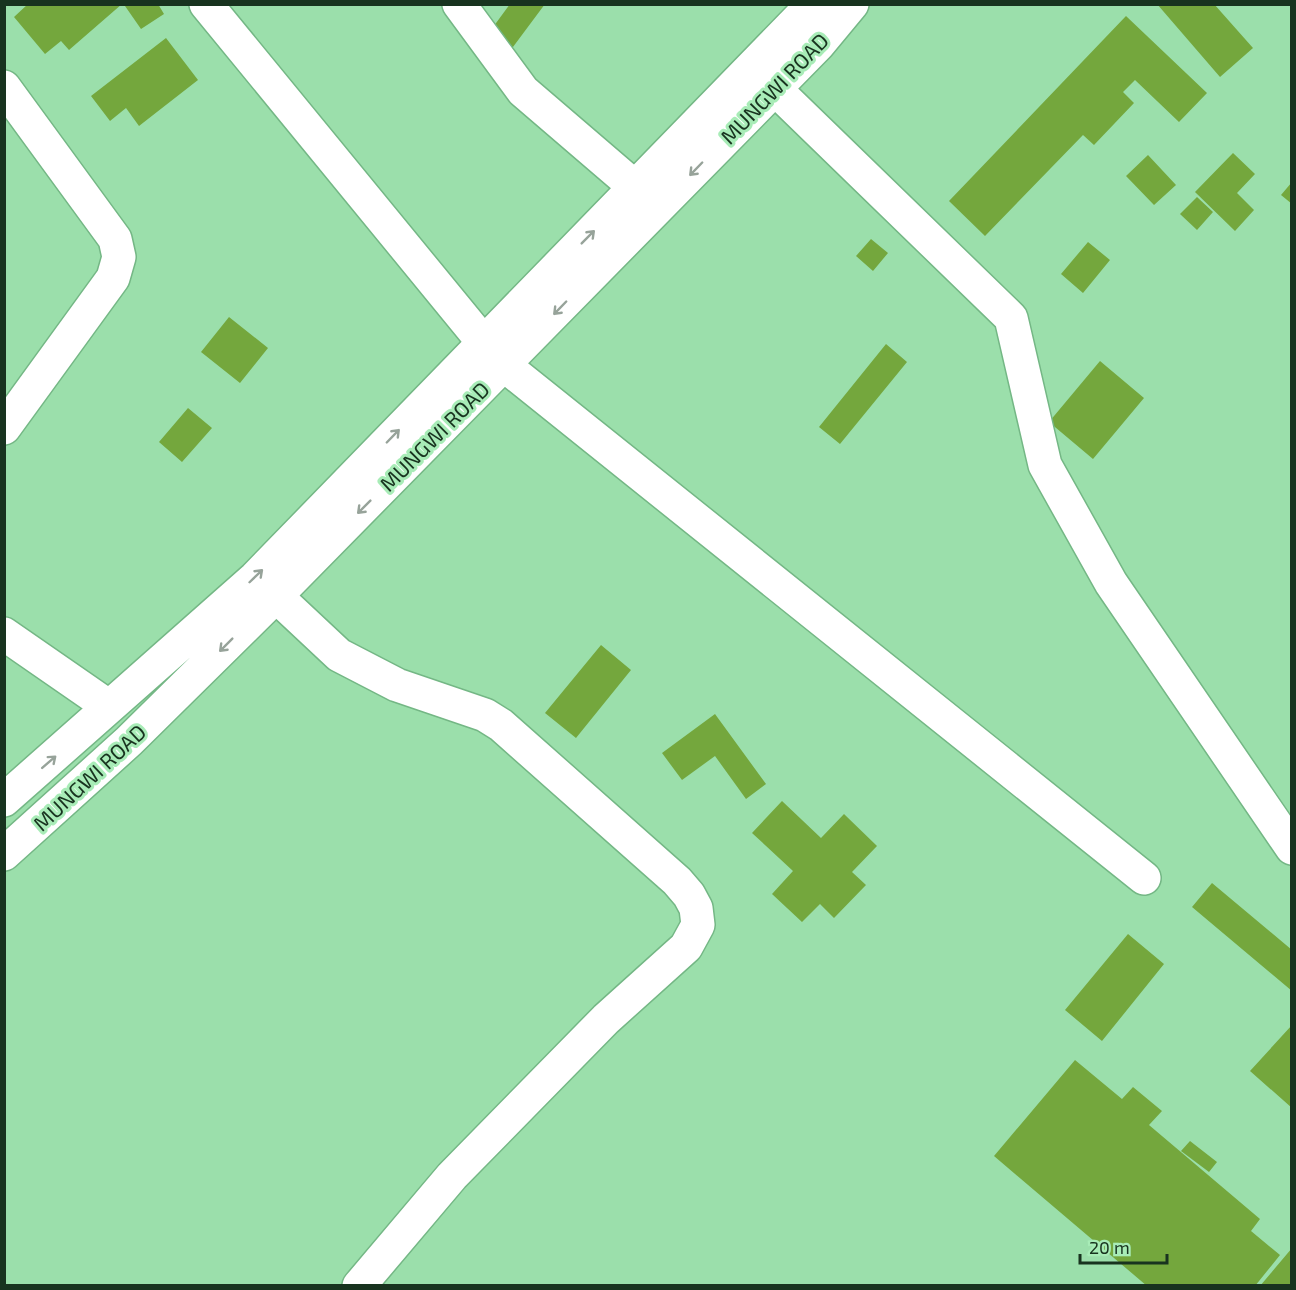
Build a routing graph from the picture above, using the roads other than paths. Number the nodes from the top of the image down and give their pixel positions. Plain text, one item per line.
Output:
1 (207, 4) edge
2 (459, 4) edge
3 (813, 4) edge
4 (852, 4) edge
5 (4, 87) edge
6 (775, 89) junction
7 (636, 188) junction
8 (494, 354) junction
9 (4, 428) edge
10 (276, 596) junction
11 (4, 634) edge
12 (108, 706) junction
13 (4, 800) edge
14 (1292, 848) edge
15 (4, 854) edge
16 (1144, 878) dead end
17 (358, 1286) edge

1 - 8 street
2 - 7 street
3 - 7 street, MUNGWI ROAD
4 - 6 street, MUNGWI ROAD
5 - 9 street
6 -> 8 street, MUNGWI ROAD
6 - 14 street
8 -> 7 street, MUNGWI ROAD
8 -> 10 street, MUNGWI ROAD
12 -> 8 street, MUNGWI ROAD
8 - 16 street
10 -> 15 street, MUNGWI ROAD
10 - 17 street
11 - 12 street
13 -> 12 street, MUNGWI ROAD

